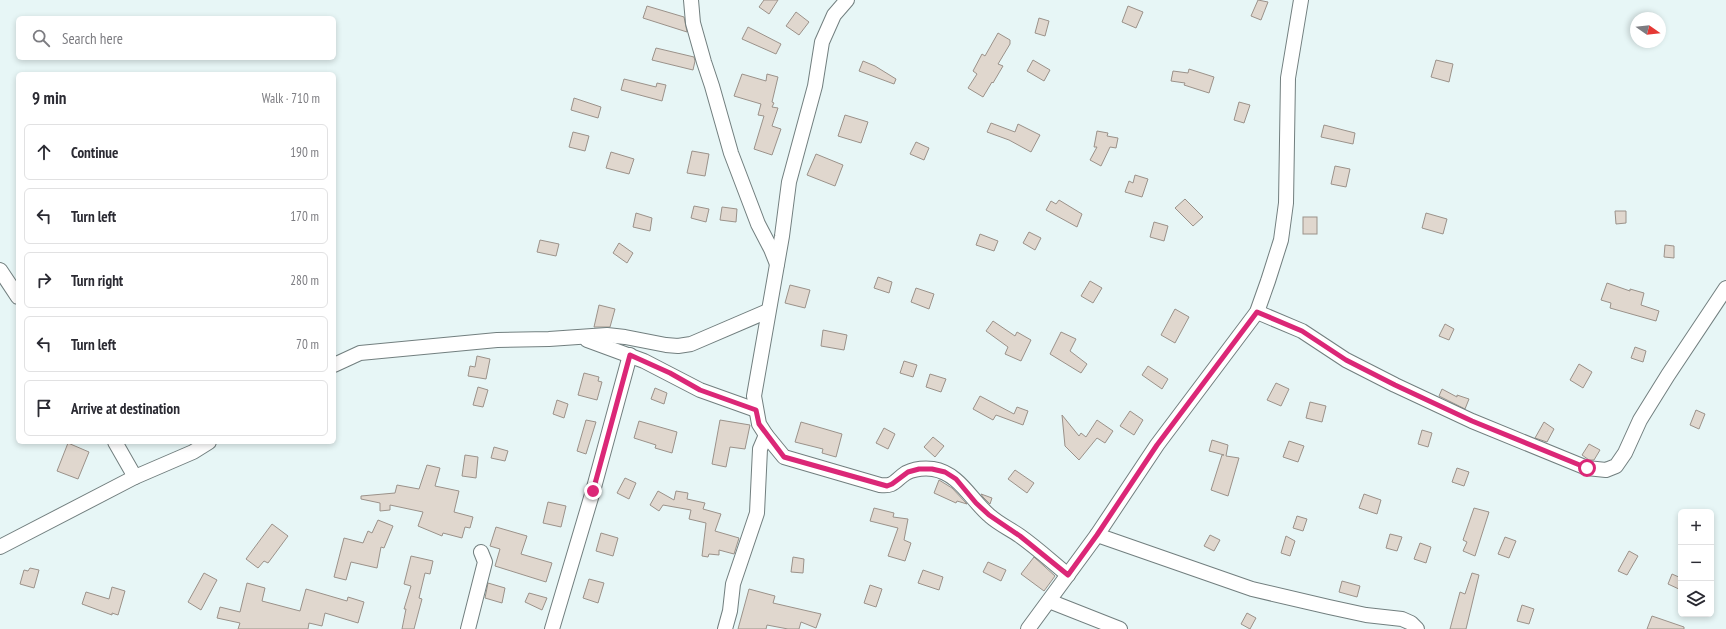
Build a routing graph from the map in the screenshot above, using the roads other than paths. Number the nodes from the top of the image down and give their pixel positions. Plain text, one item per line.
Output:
1 (691, 0) edge
2 (847, 0) edge
3 (1301, 0) edge
4 (777, 265) junction
5 (0, 270) edge
6 (1726, 288) edge
7 (16, 294) edge
8 (768, 311) junction
9 (1257, 312) junction
10 (575, 338) junction
11 (630, 355) junction
12 (336, 364) edge
13 (756, 410) junction
14 (766, 435) junction
15 (117, 444) edge
16 (206, 444) edge
17 (135, 478) junction
18 (1097, 535) junction
19 (0, 547) edge
20 (481, 552) dead end
21 (1068, 575) junction
22 (1049, 601) junction
23 (468, 629) edge
24 (552, 629) edge
25 (725, 629) edge
26 (1028, 629) edge
27 (1120, 629) edge
28 (1417, 629) edge

1 - 4 street
2 - 4 street
3 - 9 street
4 - 8 street
5 - 7 street
6 - 9 street
8 - 10 street
8 - 13 street
9 - 18 street
10 - 11 street
10 - 12 street
11 - 13 street
11 - 24 street
13 - 14 street
14 - 21 street
14 - 25 street
15 - 17 street
16 - 17 street
17 - 19 street
18 - 21 street
18 - 28 street
20 - 23 street
21 - 22 street
22 - 26 street
22 - 27 street

